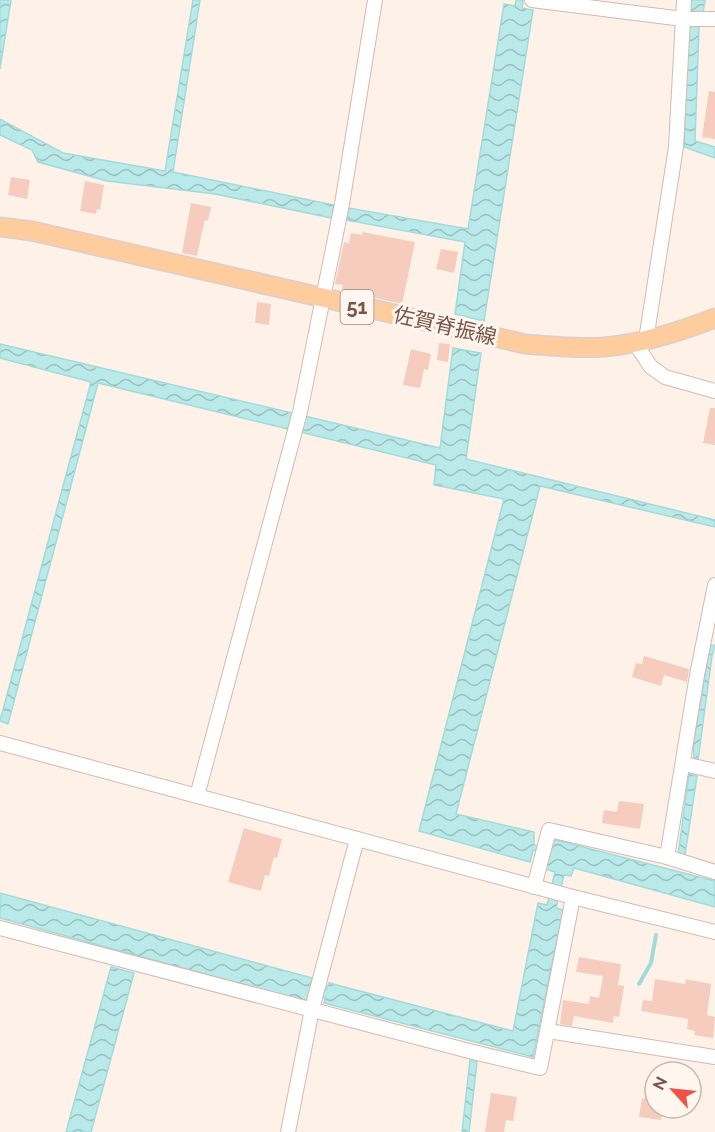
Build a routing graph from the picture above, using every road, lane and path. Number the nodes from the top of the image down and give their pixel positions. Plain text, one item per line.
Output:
1 (375, 0) edge
2 (532, 0) edge
3 (684, 0) edge
4 (698, 19) edge
5 (0, 227) edge
6 (323, 299) junction
7 (715, 318) edge
8 (640, 341) junction
9 (715, 391) edge
10 (715, 585) edge
11 (0, 743) edge
12 (684, 764) junction
13 (715, 771) edge
14 (197, 796) junction
15 (357, 839) junction
16 (668, 857) junction
17 (715, 872) edge
18 (534, 887) junction
19 (573, 897) junction
20 (0, 928) edge
21 (715, 932) edge
22 (312, 1009) junction
23 (548, 1031) junction
24 (715, 1057) edge
25 (288, 1132) edge

1 - 6 street
2 - 4 street
3 - 4 street
4 - 8 street
5 - 6 main road, 佐賀脊振線 / 51
6 - 8 main road, 佐賀脊振線 / 51
6 - 14 street
7 - 8 main road, 佐賀脊振線 / 51
8 - 9 street
10 - 12 street
11 - 14 street
12 - 13 street
12 - 16 street
14 - 15 street
15 - 18 street
15 - 22 street
16 - 17 street
16 - 18 street
18 - 19 street
19 - 21 street
19 - 23 street
20 - 22 street
22 - 23 street
22 - 25 street
23 - 24 street

